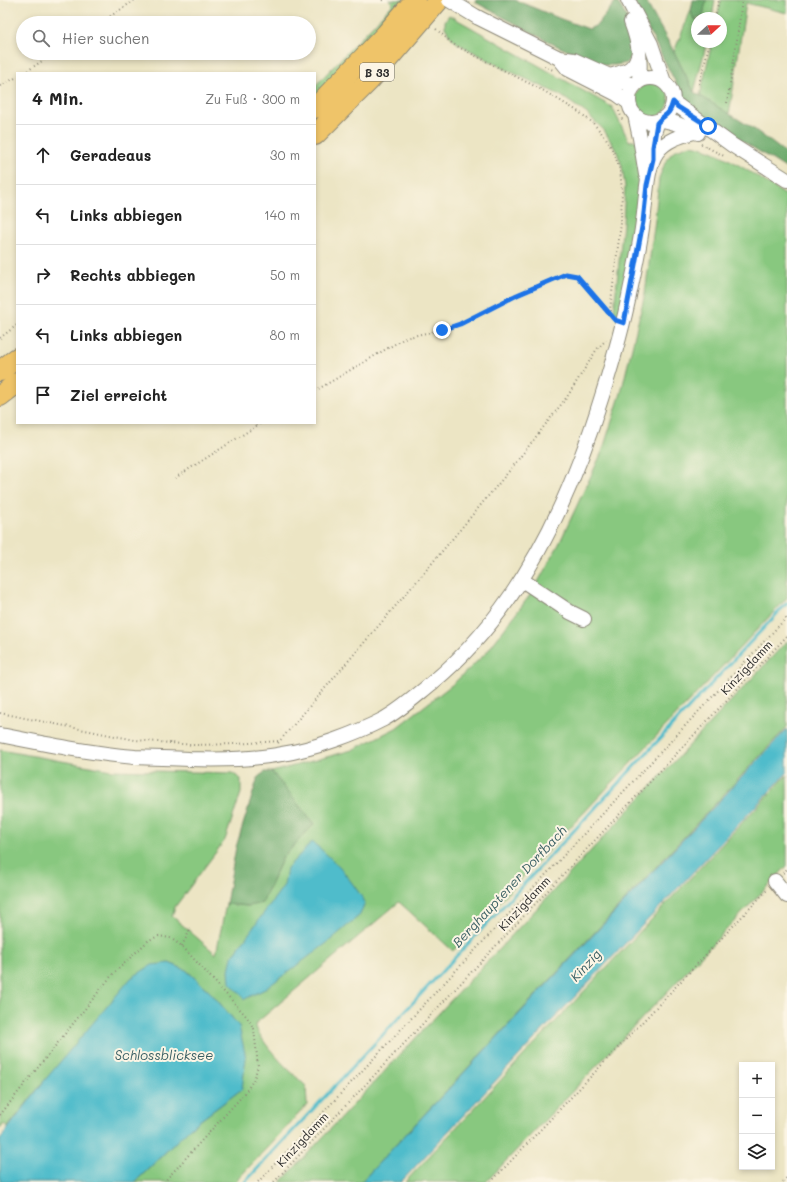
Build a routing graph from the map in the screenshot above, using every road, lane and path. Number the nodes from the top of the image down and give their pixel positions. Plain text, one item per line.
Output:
1 (135, 0) edge
2 (415, 0) edge
3 (439, 0) edge
4 (450, 0) edge
5 (620, 0) edge
6 (628, 0) edge
7 (719, 0) edge
8 (742, 0) edge
9 (716, 12) edge
10 (111, 16) edge
11 (436, 28) dead end
12 (708, 48) edge
13 (640, 52) junction
14 (559, 58) junction
15 (44, 60) edge
16 (26, 72) edge
17 (610, 76) junction
18 (16, 78) edge
19 (636, 82) junction
20 (664, 82) junction
21 (699, 84) dead end
22 (0, 86) edge
23 (628, 102) junction
24 (673, 102) junction
25 (727, 103) dead end
26 (316, 107) edge
27 (635, 115) junction
28 (661, 119) junction
29 (316, 134) edge
30 (696, 138) junction
31 (731, 152) junction
32 (653, 159) junction
33 (787, 180) edge
34 (647, 185) junction
35 (16, 326) edge
36 (610, 336) dead end
37 (0, 338) edge
38 (16, 359) edge
39 (0, 371) edge
40 (16, 384) edge
41 (316, 389) edge
42 (0, 396) edge
43 (259, 424) edge
44 (175, 478) dead end
45 (522, 580) junction
46 (787, 617) edge
47 (584, 619) dead end
48 (787, 636) edge
49 (0, 713) edge
50 (0, 735) edge
51 (279, 741) junction
52 (275, 755) junction
53 (775, 881) joint
54 (787, 896) edge
55 (190, 928) dead end
56 (182, 946) junction
57 (0, 1115) edge
58 (787, 1177) edge
59 (164, 1182) edge
60 (258, 1182) edge
61 (274, 1182) edge
62 (491, 1182) edge
63 (783, 1182) edge

1 - 10 path
2 - 26 highway, B 33
3 - 29 highway, B 33
4 - 14 street, bridge
5 - 13 street
6 - 20 street
7 - 9 path
8 - 25 path
11 - 41 path
12 - 21 path
13 - 17 street
13 - 19 street
14 - 17 street
14 - 23 street
15 - 16 path
17 - 19 street
18 - 22 path
19 - 20 street
19 - 23 street
20 - 24 street
23 - 27 street
24 - 28 street
24 - 31 street
27 - 28 street
27 - 34 street
28 - 30 street
28 - 32 street
30 - 31 street
30 - 31 path
30 - 32 street
31 - 33 street
32 - 34 street
34 - 45 street
35 - 37 path
36 - 51 path
38 - 39 highway
40 - 42 highway
43 - 44 path
45 - 47 street
45 - 52 street
46 - 60 path
48 - 61 path, Kinzigdamm
49 - 51 path
50 - 52 street
51 - 52 path
53 - 54 street
53 - 62 path
55 - 56 path
56 - 57 path
56 - 59 path
58 - 63 path

